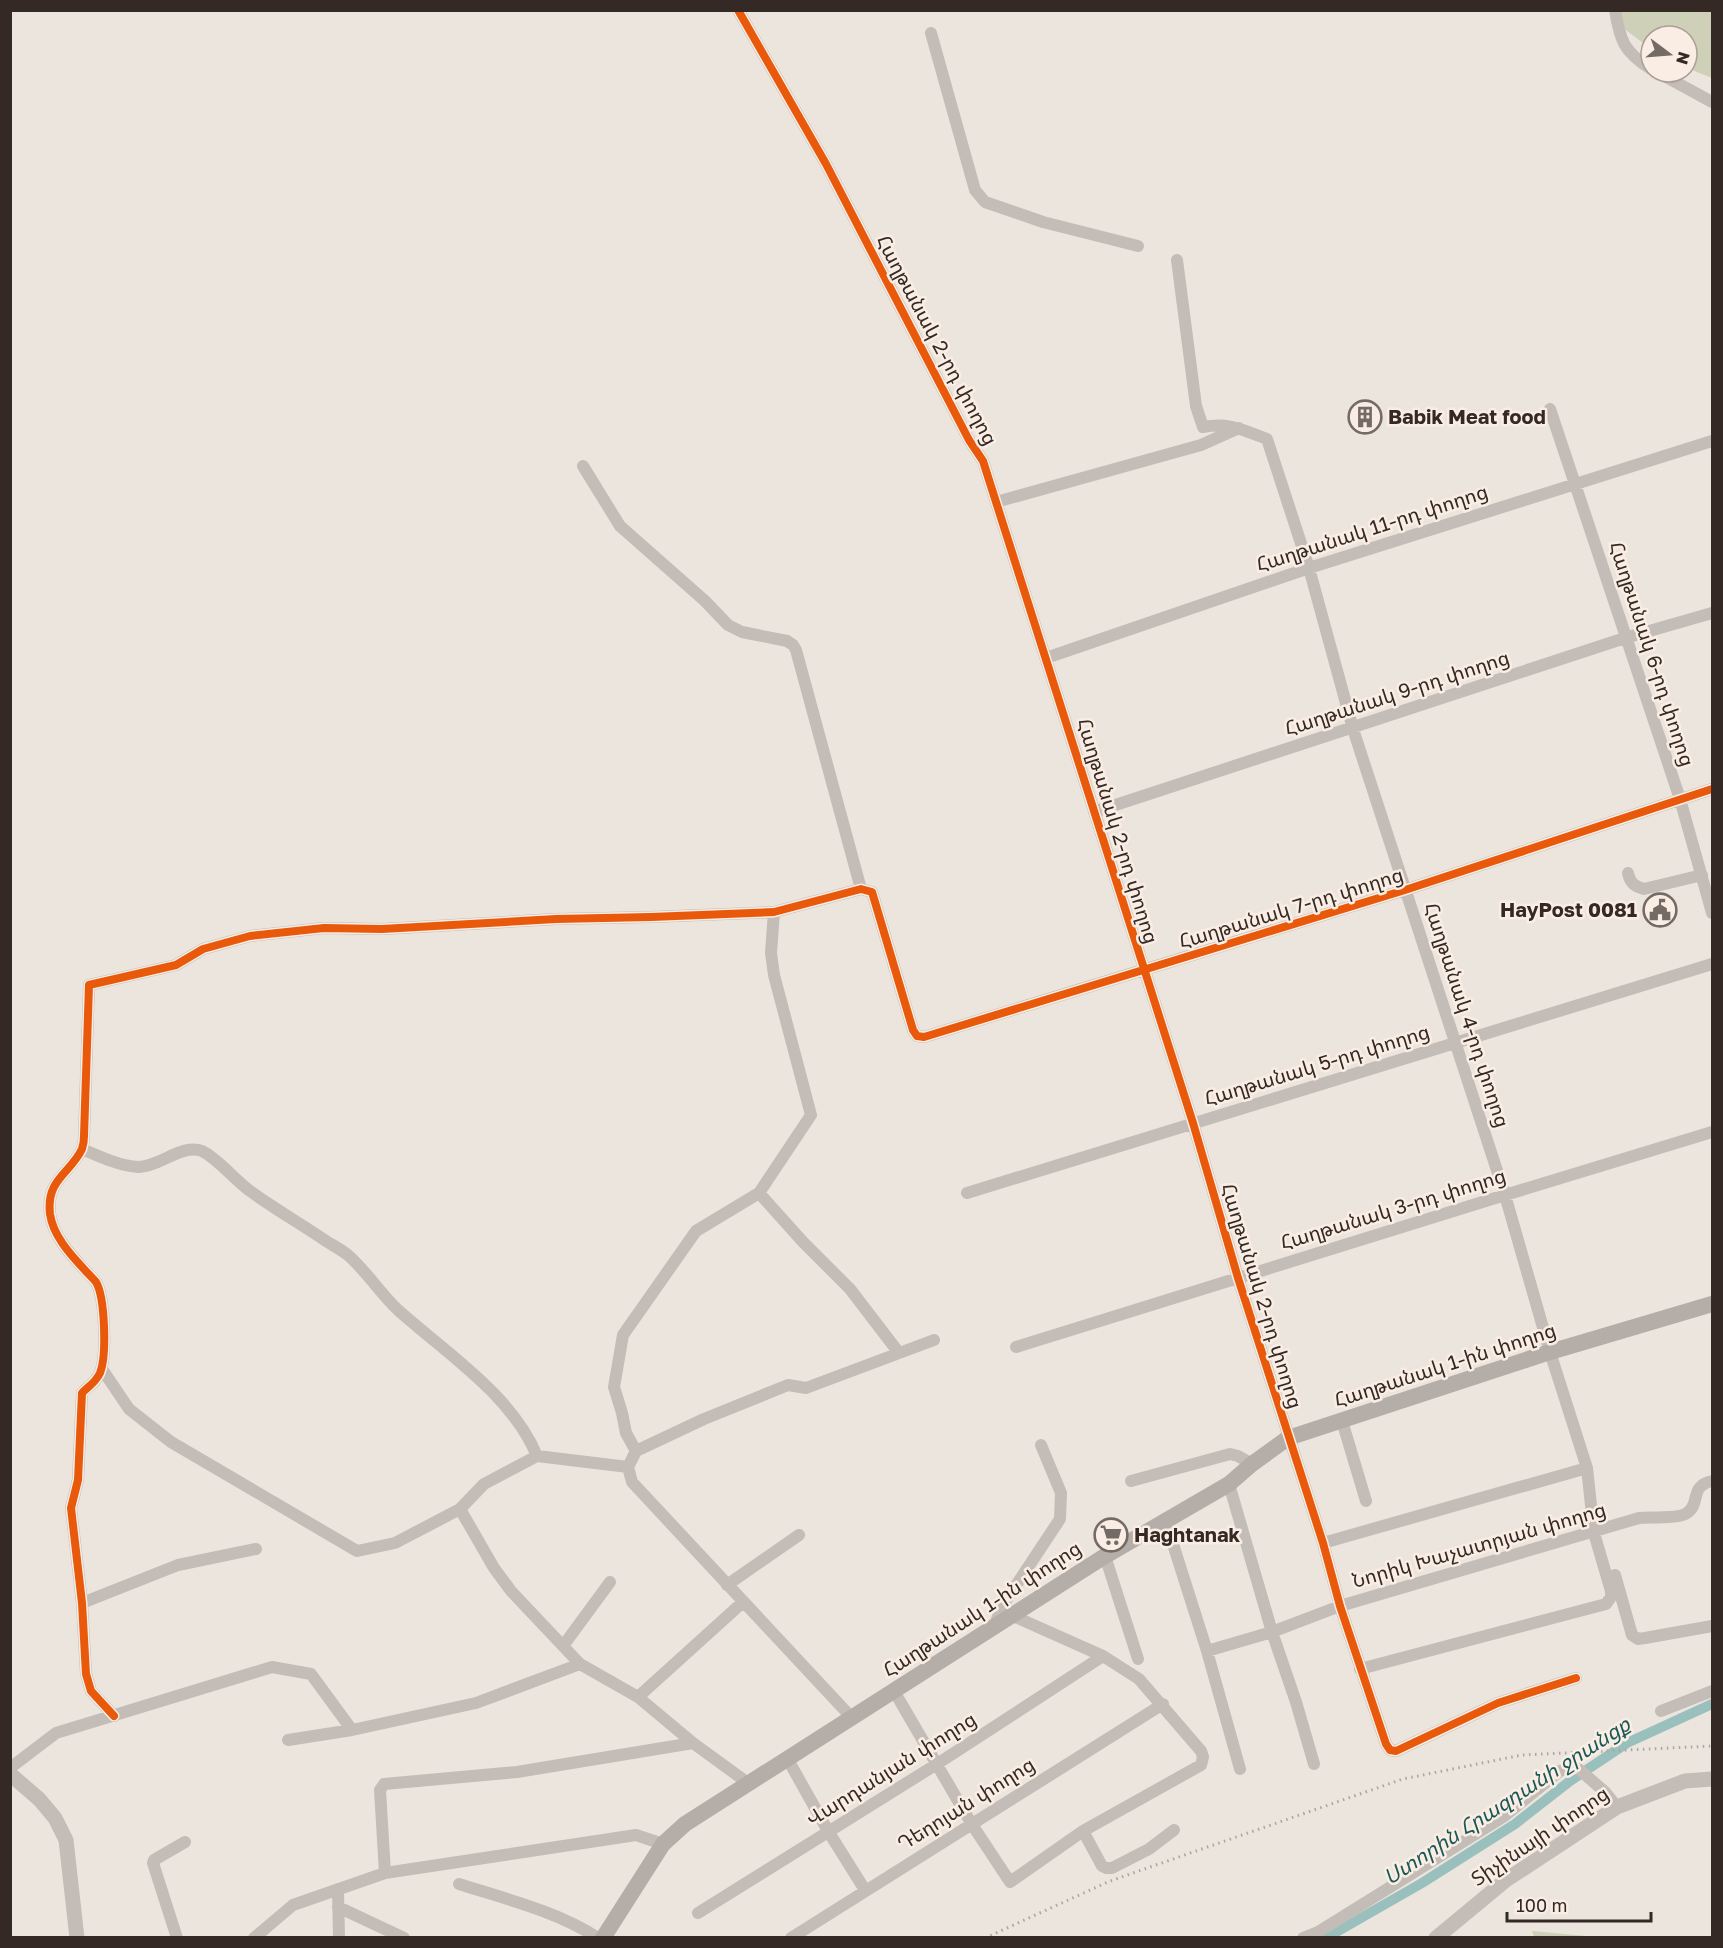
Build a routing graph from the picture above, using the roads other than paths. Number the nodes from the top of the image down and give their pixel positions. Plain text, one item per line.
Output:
1 (738, 10) edge
2 (1615, 10) edge
3 (931, 33) dead end
4 (1639, 61) edge
5 (1679, 84) edge
6 (1713, 102) edge
7 (1138, 246) dead end
8 (1177, 260) dead end
9 (1550, 409) dead end
10 (1239, 428) junction
11 (1713, 441) edge
12 (583, 466) dead end
13 (1576, 484) junction
14 (996, 502) junction
15 (1310, 568) junction
16 (1713, 613) edge
17 (1625, 638) junction
18 (1046, 658) junction
19 (1353, 729) junction
20 (1713, 789) edge
21 (1680, 799) junction
22 (1094, 812) junction
23 (1628, 873) dead end
24 (1702, 875) junction
25 (1405, 890) junction
26 (866, 891) junction
27 (774, 912) junction
28 (1713, 913) edge
29 (1713, 964) edge
30 (1144, 970) junction
31 (1455, 1043) junction
32 (1193, 1123) junction
33 (1713, 1132) edge
34 (82, 1149) junction
35 (759, 1193) junction
36 (967, 1194) dead end
37 (1505, 1195) junction
38 (1238, 1278) junction
39 (1713, 1304) edge
40 (934, 1340) dead end
41 (1017, 1347) dead end
42 (1550, 1352) junction
43 (899, 1353) junction
44 (102, 1370) junction
45 (1342, 1421) junction
46 (1288, 1438) junction
47 (1041, 1446) dead end
48 (636, 1451) junction
49 (537, 1456) junction
50 (1252, 1464) junction
51 (628, 1467) junction
52 (1587, 1468) junction
53 (1131, 1481) dead end
54 (1713, 1481) edge
55 (1229, 1484) junction
56 (1366, 1501) dead end
57 (460, 1509) junction
58 (1165, 1519) junction
59 (1598, 1531) junction
60 (799, 1535) dead end
61 (1323, 1543) junction
62 (256, 1549) dead end
63 (1105, 1556) junction
64 (609, 1582) dead end
65 (727, 1586) junction
66 (743, 1602) junction
67 (82, 1603) junction
68 (1340, 1606) junction
69 (1011, 1615) junction
70 (995, 1625) junction
71 (1713, 1626) edge
72 (1272, 1632) junction
73 (563, 1646) junction
74 (1207, 1651) junction
75 (1103, 1656) junction
76 (1138, 1659) dead end
77 (580, 1664) junction
78 (1360, 1669) junction
79 (1576, 1678) dead end
80 (894, 1691) junction
81 (1713, 1691) edge
82 (638, 1697) junction
83 (1163, 1704) junction
84 (1661, 1711) dead end
85 (114, 1716) junction
86 (852, 1718) junction
87 (352, 1730) junction
88 (288, 1740) dead end
89 (693, 1743) junction
90 (788, 1758) junction
91 (937, 1764) junction
92 (1314, 1764) dead end
93 (10, 1768) edge
94 (1240, 1769) dead end
95 (10, 1774) edge
96 (1713, 1779) edge
97 (748, 1783) junction
98 (1617, 1807) junction
99 (971, 1823) junction
100 (1174, 1830) dead end
101 (828, 1831) junction
102 (1083, 1831) junction
103 (185, 1842) dead end
104 (663, 1844) junction
105 (385, 1873) junction
106 (459, 1884) dead end
107 (338, 1889) junction
108 (865, 1890) junction
109 (338, 1907) junction
110 (698, 1913) dead end
111 (76, 1938) edge
112 (177, 1938) edge
113 (254, 1938) edge
114 (339, 1938) edge
115 (404, 1938) edge
116 (601, 1938) edge
117 (791, 1938) edge
118 (1303, 1938) edge
119 (1436, 1938) edge

1 - 14 street, Հաղթանակ 2-րդ փողոց
2 - 4 street
3 - 7 street
5 - 6 street
8 - 10 street, Հաղթանակ 4-րդ փողոց
9 - 13 street, Հաղթանակ 6-րդ փողոց
10 - 14 street
10 - 15 street, Հաղթանակ 4-րդ փողոց
11 - 13 street, Հաղթանակ 11-րդ փողոց
12 - 26 street
13 - 15 street, Հաղթանակ 11-րդ փողոց
13 - 17 street, Հաղթանակ 6-րդ փողոց
14 - 18 street, Հաղթանակ 2-րդ փողոց
15 - 18 street, Հաղթանակ 11-րդ փողոց
15 - 19 street, Հաղթանակ 4-րդ փողոց
16 - 17 street, Հաղթանակ 9-րդ փողոց
17 - 19 street, Հաղթանակ 9-րդ փողոց
17 - 21 street, Հաղթանակ 6-րդ փողոց
18 - 22 street, Հաղթանակ 2-րդ փողոց
19 - 22 street, Հաղթանակ 9-րդ փողոց
19 - 25 street, Հաղթանակ 4-րդ փողոց
20 - 21 street, Հաղթանակ 7-րդ փողոց
21 - 24 street, Հաղթանակ 6-րդ փողոց
21 - 25 street, Հաղթանակ 7-րդ փողոց
22 - 30 street, Հաղթանակ 2-րդ փողոց
23 - 24 street
24 - 28 street, Հաղթանակ 6-րդ փողոց
25 - 30 street, Հաղթանակ 7-րդ փողոց
25 - 31 street, Հաղթանակ 4-րդ փողոց
26 - 27 street
26 - 30 street, Հաղթանակ 7-րդ փողոց
27 - 34 street
27 - 35 street
29 - 31 street, Հաղթանակ 5-րդ փողոց
30 - 32 street, Հաղթանակ 2-րդ փողոց
31 - 32 street, Հաղթանակ 5-րդ փողոց
31 - 37 street, Հաղթանակ 4-րդ փողոց
32 - 36 street, Հաղթանակ 5-րդ փողոց
32 - 38 street, Հաղթանակ 2-րդ փողոց
33 - 37 street, Հաղթանակ 3-րդ փողոց
34 - 44 street
34 - 49 street
35 - 43 street
35 - 48 street
37 - 38 street, Հաղթանակ 3-րդ փողոց
37 - 42 street, Հաղթանակ 4-րդ փողոց
38 - 41 street, Հաղթանակ 3-րդ փողոց
38 - 46 street, Հաղթանակ 2-րդ փողոց
39 - 42 main road, Հաղթանակ 1-ին փողոց
40 - 43 street
42 - 45 main road, Հաղթանակ 1-ին փողոց
42 - 52 street, Հաղթանակ 4-րդ փողոց
43 - 48 street
44 - 57 street
44 - 67 street
45 - 46 main road, Հաղթանակ 1-ին փողոց
45 - 56 street
46 - 50 main road, Հաղթանակ 1-ին փողոց
46 - 61 street, Հաղթանակ 2-րդ փողոց
47 - 70 street
48 - 51 street
49 - 51 street
49 - 57 street
50 - 53 street
50 - 55 main road, Հաղթանակ 1-ին փողոց
51 - 65 street
52 - 59 street, Հաղթանակ 4-րդ փողոց
52 - 61 street
54 - 59 street, Նորիկ Խաչատրյան փողոց
55 - 58 main road, Հաղթանակ 1-ին փողոց
55 - 72 street
57 - 73 street
58 - 63 main road, Հաղթանակ 1-ին փողոց
58 - 74 street
59 - 68 street, Նորիկ Խաչատրյան փողոց
59 - 71 street
59 - 78 street
60 - 65 street
61 - 68 street, Հաղթանակ 2-րդ փողոց
62 - 67 street
63 - 69 main road, Հաղթանակ 1-ին փողոց
63 - 76 street
64 - 73 street
65 - 66 street
66 - 82 street
66 - 86 street
67 - 85 street
68 - 72 street, Նորիկ Խաչատրյան փողոց
68 - 78 street, Հաղթանակ 2-րդ փողոց
69 - 70 main road, Հաղթանակ 1-ին փողոց
69 - 75 street
70 - 80 main road, Հաղթանակ 1-ին փողոց
72 - 74 street, Նորիկ Խաչատրյան փողոց
72 - 92 street
73 - 77 street
74 - 94 street
75 - 83 street
75 - 91 street, Վարդանյան փողոց
77 - 82 street
77 - 87 street
78 - 79 street, Հաղթանակ 2-րդ փողոց
80 - 86 main road, Հաղթանակ 1-ին փողոց
80 - 91 street
81 - 84 street
82 - 89 street
83 - 99 street, Դեղոյան փողոց
83 - 102 street
85 - 87 street
85 - 93 street
86 - 90 main road, Հաղթանակ 1-ին փողոց
87 - 88 street
89 - 97 street
89 - 105 street
90 - 97 main road, Հաղթանակ 1-ին փողոց
90 - 101 street
91 - 99 street
91 - 101 street, Վարդանյան փողոց
95 - 111 street
96 - 98 street, Տիչինայի փողոց
97 - 104 main road, Հաղթանակ 1-ին փողոց
98 - 118 street
98 - 119 street, Տիչինայի փողոց
99 - 102 street
99 - 108 street, Դեղոյան փողոց
100 - 102 street
101 - 108 street
101 - 110 street, Վարդանյան փողոց
103 - 112 street
104 - 105 street
104 - 116 main road, Հաղթանակ 1-ին փողոց
105 - 107 street
106 - 116 street
107 - 109 street
107 - 113 street
108 - 117 street, Դեղոյան փողոց
109 - 114 street
109 - 115 street

